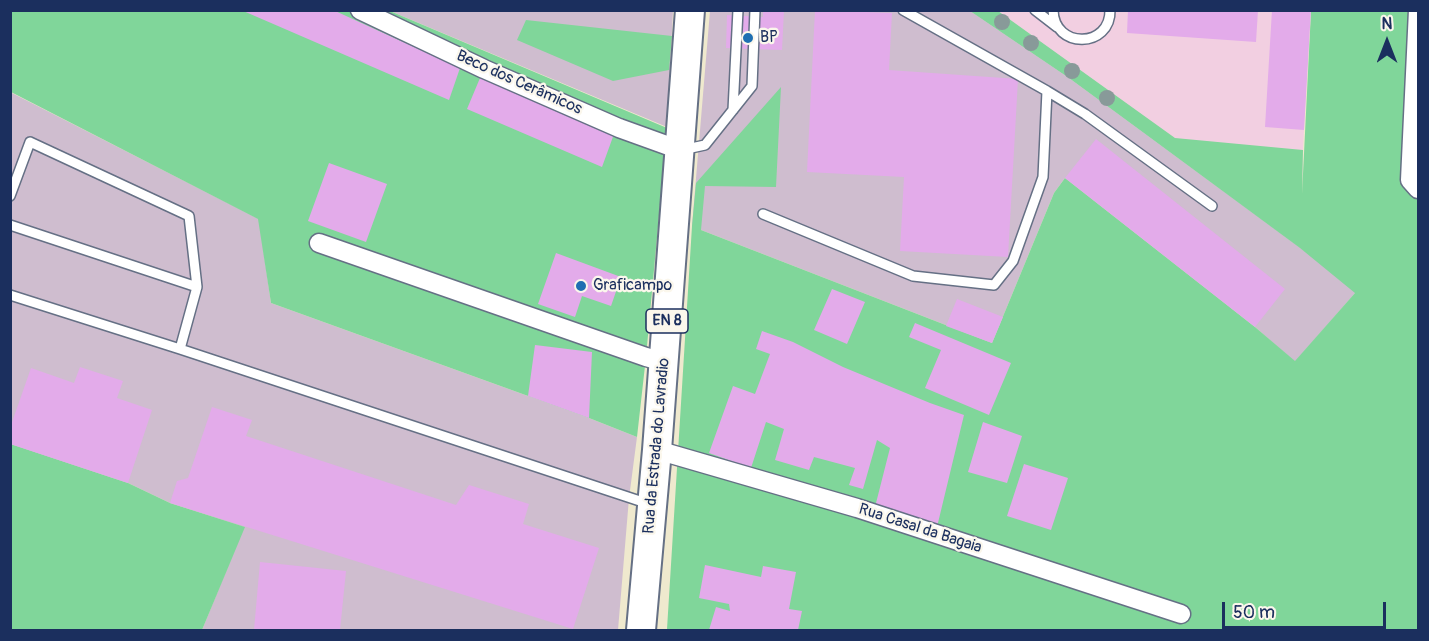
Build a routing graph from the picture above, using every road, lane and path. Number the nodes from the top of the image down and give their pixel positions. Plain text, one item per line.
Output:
1 (360, 10) edge
2 (690, 10) edge
3 (738, 10) edge
4 (755, 10) edge
5 (903, 10) edge
6 (1035, 10) edge
7 (1053, 10) edge
8 (1110, 10) edge
9 (1418, 10) edge
10 (1057, 27) junction
11 (1047, 91) junction
12 (733, 110) junction
13 (680, 150) junction
14 (1419, 189) edge
15 (10, 196) edge
16 (1212, 206) dead end
17 (763, 214) dead end
18 (10, 225) edge
19 (319, 243) dead end
20 (197, 287) junction
21 (10, 295) edge
22 (180, 349) junction
23 (664, 362) junction
24 (657, 450) junction
25 (652, 505) junction
26 (1180, 614) dead end
27 (641, 630) edge

1 - 13 street, Beco dos Cerâmicos
2 - 13 main road, Rua da Estrada do Lavradio / EN 8
3 - 12 lane
4 - 12 lane
5 - 11 lane
6 - 10 lane
7 - 10 lane
8 - 10 lane
9 - 14 street
11 - 16 lane
11 - 17 lane
12 - 13 lane
13 - 23 main road, Rua da Estrada do Lavradio / EN 8
15 - 20 lane
18 - 20 lane
19 - 23 street
20 - 22 lane
21 - 22 lane
22 - 25 lane
23 - 24 main road, Rua da Estrada do Lavradio / EN 8
24 - 25 main road, Rua da Estrada do Lavradio / EN 8
24 - 26 street, Rua Casal da Bagaia
25 - 27 main road, Rua da Estrada do Lavradio / EN 8

